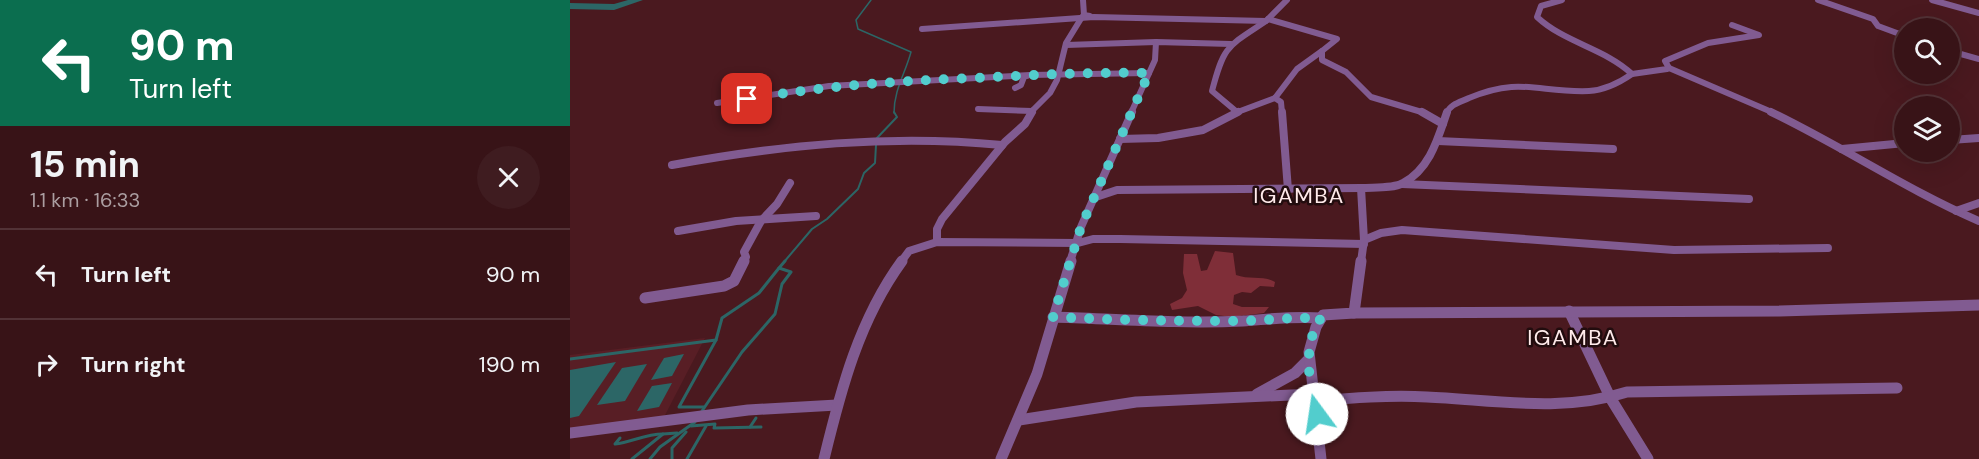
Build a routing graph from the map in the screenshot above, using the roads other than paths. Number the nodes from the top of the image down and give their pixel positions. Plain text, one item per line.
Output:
1 (1083, 0) edge
2 (1287, 0) edge
3 (1562, 0) edge
4 (1818, 0) edge
5 (1932, 0) edge
6 (1979, 13) edge
7 (1082, 17) junction
8 (1267, 20) junction
9 (1732, 25) dead end
10 (922, 29) dead end
11 (1894, 32) edge
12 (1156, 42) junction
13 (1231, 44) junction
14 (1066, 45) junction
15 (1322, 51) junction
16 (1960, 54) edge
17 (1979, 59) edge
18 (1669, 68) junction
19 (1149, 73) junction
20 (1058, 74) junction
21 (1632, 74) junction
22 (1030, 75) junction
23 (1016, 88) dead end
24 (1275, 98) junction
25 (717, 103) dead end
26 (978, 109) dead end
27 (1032, 111) junction
28 (1237, 112) junction
29 (1443, 124) junction
30 (1979, 138) edge
31 (1120, 139) junction
32 (1960, 139) edge
33 (1438, 141) junction
34 (1894, 144) edge
35 (1002, 145) junction
36 (1842, 149) junction
37 (1613, 150) dead end
38 (672, 165) dead end
39 (790, 183) dead end
40 (1402, 184) junction
41 (1100, 185) junction
42 (1361, 188) junction
43 (1117, 190) junction
44 (1288, 190) junction
45 (1096, 197) junction
46 (1749, 199) dead end
47 (1979, 203) edge
48 (1956, 211) junction
49 (816, 216) dead end
50 (761, 221) junction
51 (1979, 221) edge
52 (678, 231) dead end
53 (937, 242) junction
54 (1364, 242) junction
55 (1078, 243) junction
56 (1828, 248) dead end
57 (645, 298) dead end
58 (1979, 305) edge
59 (1569, 311) junction
60 (1354, 313) junction
61 (1053, 317) junction
62 (1321, 318) junction
63 (1309, 359) junction
64 (1897, 388) dead end
65 (1247, 398) junction
66 (1313, 398) junction
67 (1611, 399) junction
68 (837, 405) junction
69 (1019, 420) junction
70 (570, 433) edge
71 (824, 459) edge
72 (1001, 459) edge
73 (1320, 459) edge
74 (1648, 459) edge

1 - 7 street
2 - 8 street
3 - 21 street
4 - 11 street
5 - 6 street
7 - 8 street
7 - 10 street
7 - 14 street
8 - 13 street
8 - 15 street
9 - 18 street
12 - 13 street
12 - 14 street
12 - 19 street
13 - 28 street
14 - 20 street
15 - 24 street
15 - 29 street
16 - 17 street
18 - 21 street
18 - 36 street
19 - 20 street
19 - 31 street
20 - 22 street
20 - 27 street
21 - 29 street
22 - 23 street
22 - 25 street
24 - 28 street
24 - 44 street
26 - 27 street
27 - 35 street
28 - 31 street
29 - 33 street
30 - 32 street
31 - 41 street
33 - 37 street
33 - 40 street
34 - 36 street
35 - 38 street
35 - 53 street
36 - 48 street
39 - 50 street
40 - 42 street
40 - 46 street
41 - 43 street
41 - 45 street
42 - 44 street
42 - 54 street
43 - 44 street
43 - 45 street
45 - 55 street
47 - 48 street
48 - 51 street
49 - 50 street
50 - 52 street
50 - 57 street
53 - 55 street
53 - 68 street
54 - 55 street
54 - 56 street
54 - 60 street
55 - 61 street
58 - 59 street
59 - 60 street
59 - 67 street
60 - 62 street
61 - 62 street
61 - 69 street
62 - 63 street
63 - 65 street
63 - 66 street
64 - 67 street
65 - 66 street
65 - 69 street
66 - 67 street
66 - 73 street
67 - 74 street
68 - 70 street
68 - 71 street
69 - 72 street

